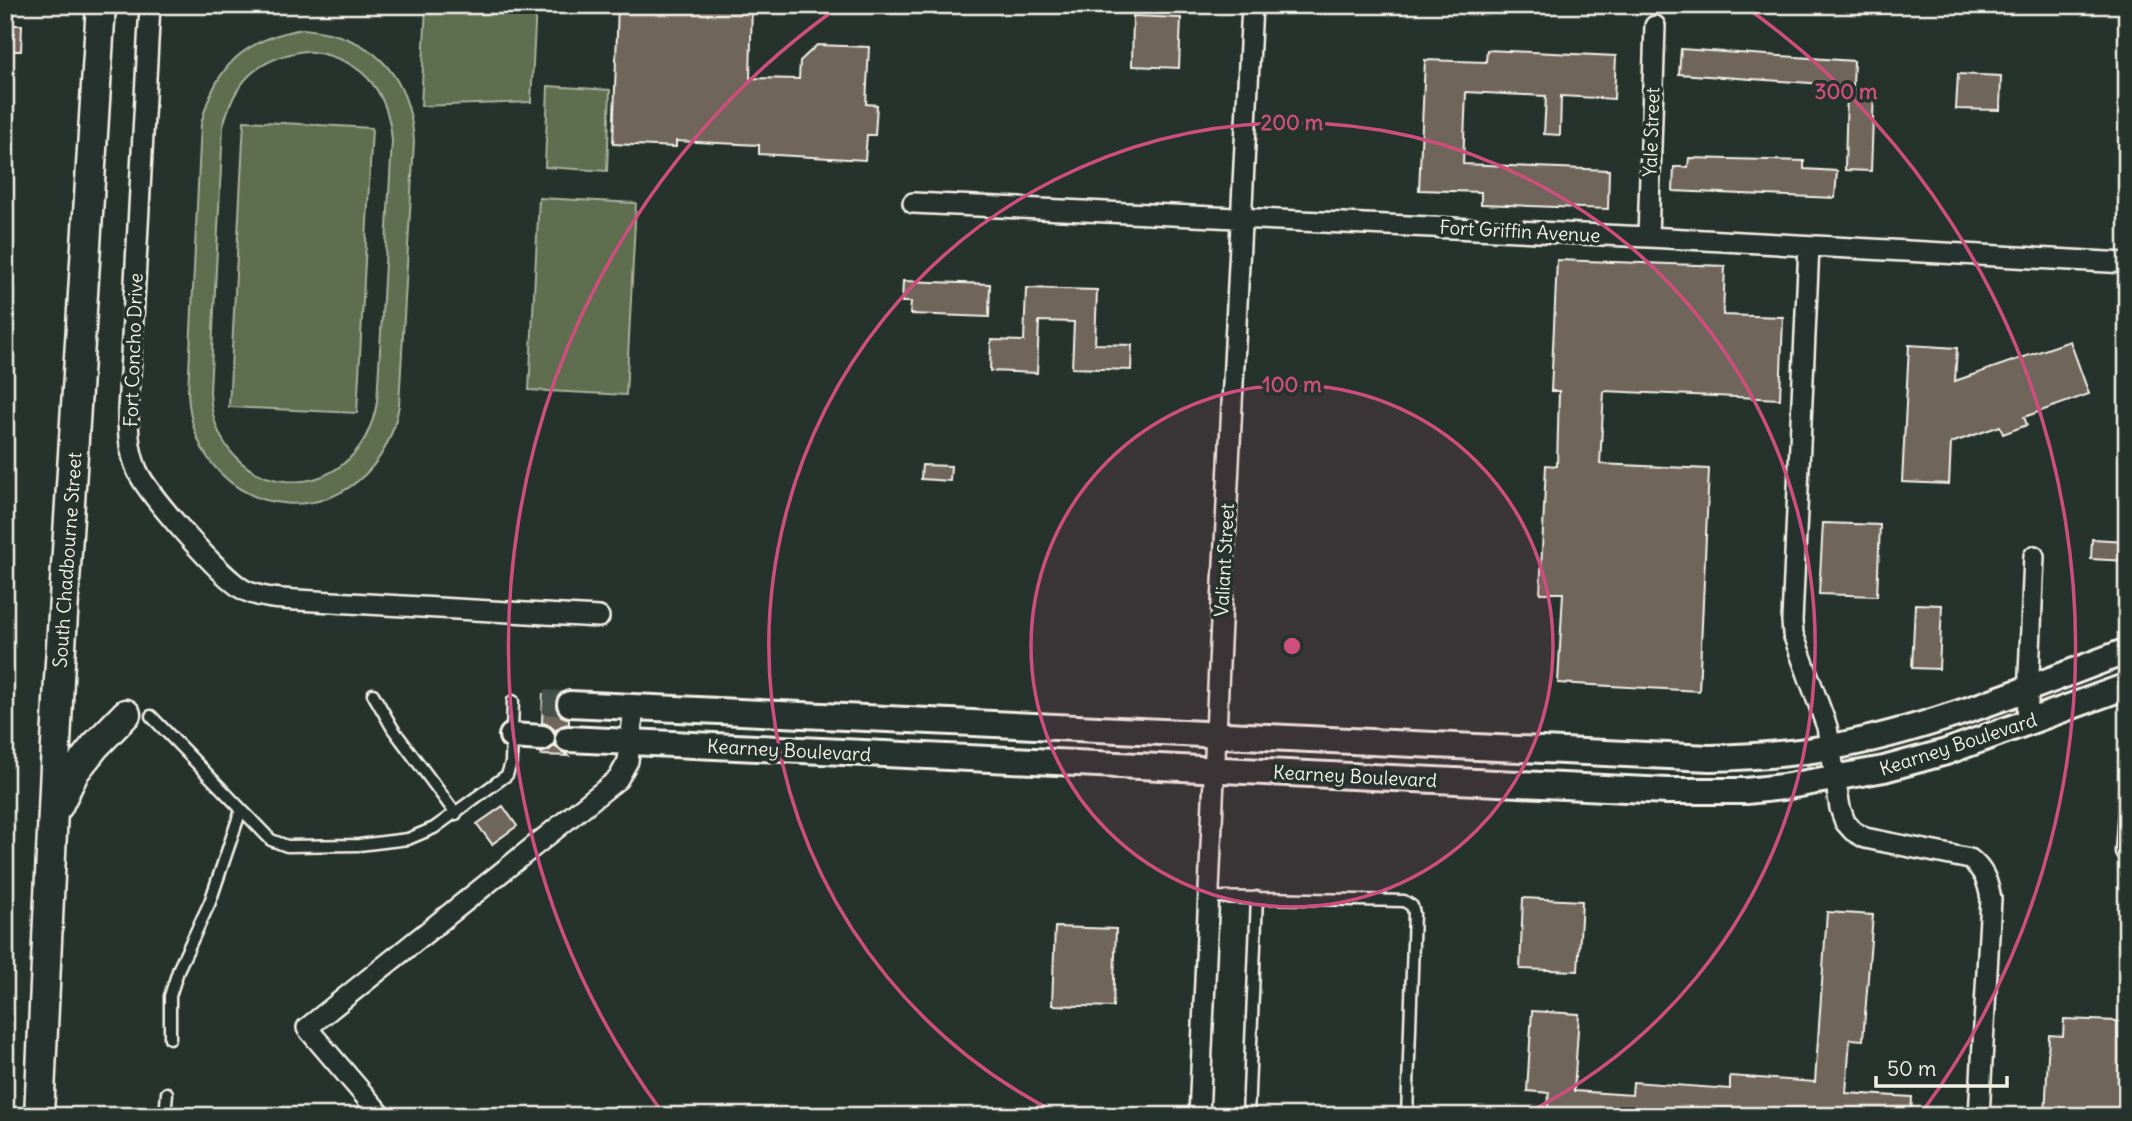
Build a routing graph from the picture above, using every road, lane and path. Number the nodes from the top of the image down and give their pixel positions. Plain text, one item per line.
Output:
1 (101, 5) edge
2 (150, 5) edge
3 (1252, 5) edge
4 (1655, 26) dead end
5 (913, 202) dead end
6 (1242, 218) junction
7 (1648, 237) junction
8 (1809, 246) junction
9 (2127, 263) edge
10 (2034, 556) dead end
11 (599, 617) dead end
12 (2127, 651) edge
13 (2127, 686) edge
14 (2028, 688) junction
15 (373, 694) dead end
16 (513, 701) dead end
17 (570, 704) tunnel mouth
18 (634, 707) junction
19 (139, 715) joint
20 (2027, 722) junction
21 (1217, 734) junction
22 (512, 736) junction
23 (542, 738) dead end
24 (568, 739) dead end
25 (631, 743) junction
26 (1832, 747) junction
27 (2127, 767) edge
28 (1215, 769) junction
29 (1835, 780) junction
30 (242, 810) junction
31 (456, 814) junction
32 (52, 818) junction
33 (2127, 862) edge
34 (1209, 897) junction
35 (1257, 897) junction
36 (170, 1038) dead end
37 (167, 1093) dead end
38 (39, 1116) edge
39 (165, 1116) edge
40 (382, 1116) edge
41 (1199, 1116) edge
42 (1248, 1116) edge
43 (1407, 1116) edge
44 (1979, 1116) edge

1 - 32 main road, South Chadbourne Street
2 - 11 street, Fort Concho Drive
3 - 6 street, Valiant Street
4 - 7 street, Yale Street
5 - 6 street, Fort Griffin Avenue
6 - 7 street, Fort Griffin Avenue
6 - 21 street, Valiant Street
7 - 8 street, Fort Griffin Avenue
8 - 9 street, Fort Griffin Avenue
8 - 26 street
10 - 14 street
12 - 14 street, Kearney Boulevard
13 - 20 street, Kearney Boulevard
14 - 20 street
14 - 26 street, Kearney Boulevard
15 - 31 lane
16 - 22 lane
17 - 18 street, Kearney Boulevard
18 - 21 street, Kearney Boulevard
18 - 25 street
19 - 30 lane
19 - 32 main road
20 - 29 street, Kearney Boulevard
21 - 26 street, Kearney Boulevard
21 - 28 street, Valiant Street
22 - 23 street
22 - 31 lane
24 - 25 street, Kearney Boulevard
25 - 28 street, Kearney Boulevard
25 - 40 street
26 - 29 street
27 - 33 lane
28 - 29 street, Kearney Boulevard
28 - 34 street, Valiant Street
29 - 44 street
30 - 31 lane
30 - 36 lane
32 - 38 main road, South Chadbourne Street
34 - 35 lane
34 - 41 street, Valiant Street
35 - 42 lane
35 - 43 lane
37 - 39 lane

